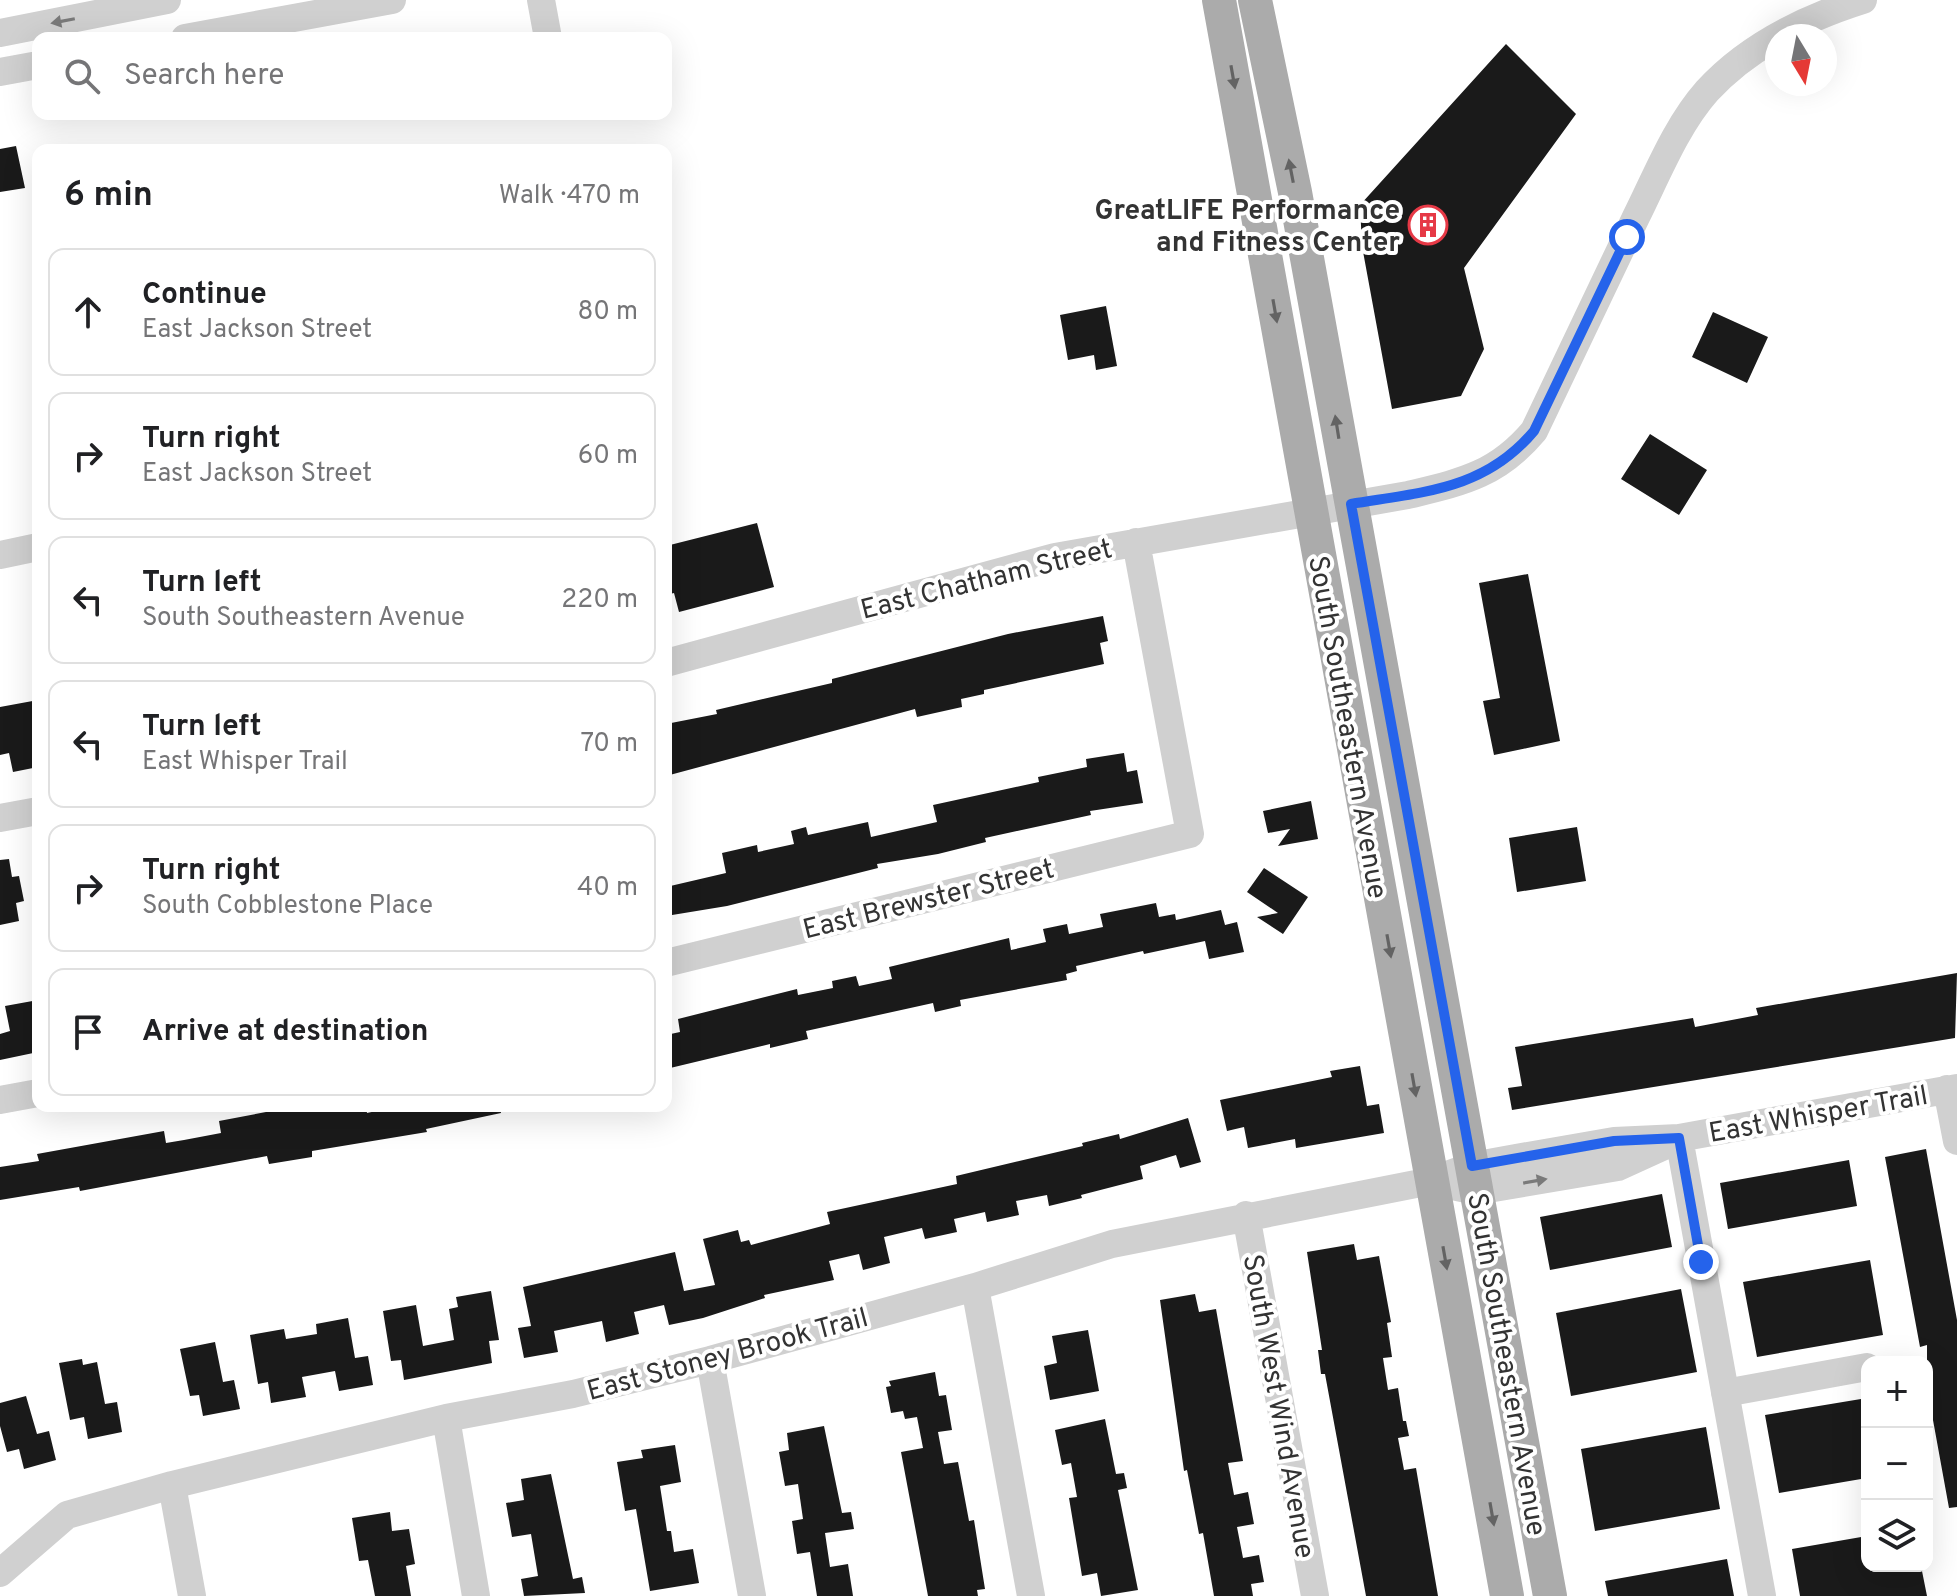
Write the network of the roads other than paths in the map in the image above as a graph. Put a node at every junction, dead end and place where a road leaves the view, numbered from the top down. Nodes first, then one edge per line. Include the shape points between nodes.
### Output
1 (167, 0) edge
2 (299, 0) edge
3 (392, 0) edge
4 (541, 0) edge
5 (1219, 0) edge
6 (1255, 0) edge
7 (1863, 0) edge
8 (217, 32) joint
9 (547, 32) edge
10 (0, 33) edge
11 (32, 66) edge
12 (0, 72) edge
13 (1351, 504) junction
14 (1310, 511) junction
15 (1136, 542) junction
16 (32, 548) edge
17 (0, 555) edge
18 (672, 661) edge
19 (32, 812) edge
20 (0, 818) edge
21 (672, 962) edge
22 (1952, 1088) edge
23 (32, 1094) edge
24 (0, 1100) edge
25 (1679, 1138) junction
26 (1957, 1141) edge
27 (1474, 1179) junction
28 (1431, 1181) junction
29 (1246, 1215) junction
30 (975, 1287) junction
31 (710, 1360) junction
32 (1861, 1368) edge
33 (1725, 1393) junction
34 (446, 1418) junction
35 (172, 1485) junction
36 (0, 1573) edge
37 (192, 1596) edge
38 (476, 1596) edge
39 (752, 1596) edge
40 (1031, 1596) edge
41 (1315, 1596) edge
42 (1507, 1596) edge
43 (1550, 1596) edge
44 (1762, 1596) edge

1 -> 10 street
2 - 8 street via 258,11
3 - 8 street
4 - 9 street
5 -> 14 main road, South Southeastern Avenue
13 -> 6 main road, South Southeastern Avenue
7 - 13 street, East Chatham Street via 1823,12 1775,37 1707,91 1658,173 1534,431 1514,455 1463,482
11 - 12 street
13 - 14 street, East Chatham Street
13 - 27 main road, South Southeastern Avenue
14 - 15 street, East Chatham Street
14 -> 28 main road, South Southeastern Avenue
15 - 18 street, East Chatham Street via 1015,566
15 - 21 street, East Brewster Street via 1190,834
16 - 17 street
19 - 20 street
22 - 25 street, East Whisper Trail
22 - 26 street
23 - 24 street
25 - 27 street, East Whisper Trail via 1618,1167
25 - 33 street
27 - 28 street, East Whisper Trail
27 - 43 main road, South Southeastern Avenue
28 - 29 street, East Stoney Brook Trail
28 -> 42 main road, South Southeastern Avenue
29 - 30 street, East Stoney Brook Trail via 1112,1244
29 - 41 street, South West Wind Avenue
30 - 31 street, East Stoney Brook Trail
30 - 40 street
31 - 34 street, East Stoney Brook Trail
31 - 39 street
32 - 33 street
33 - 44 street
34 - 35 street, East Stoney Brook Trail
34 - 38 street
35 - 36 street, East Stoney Brook Trail via 67,1515
35 - 37 street

